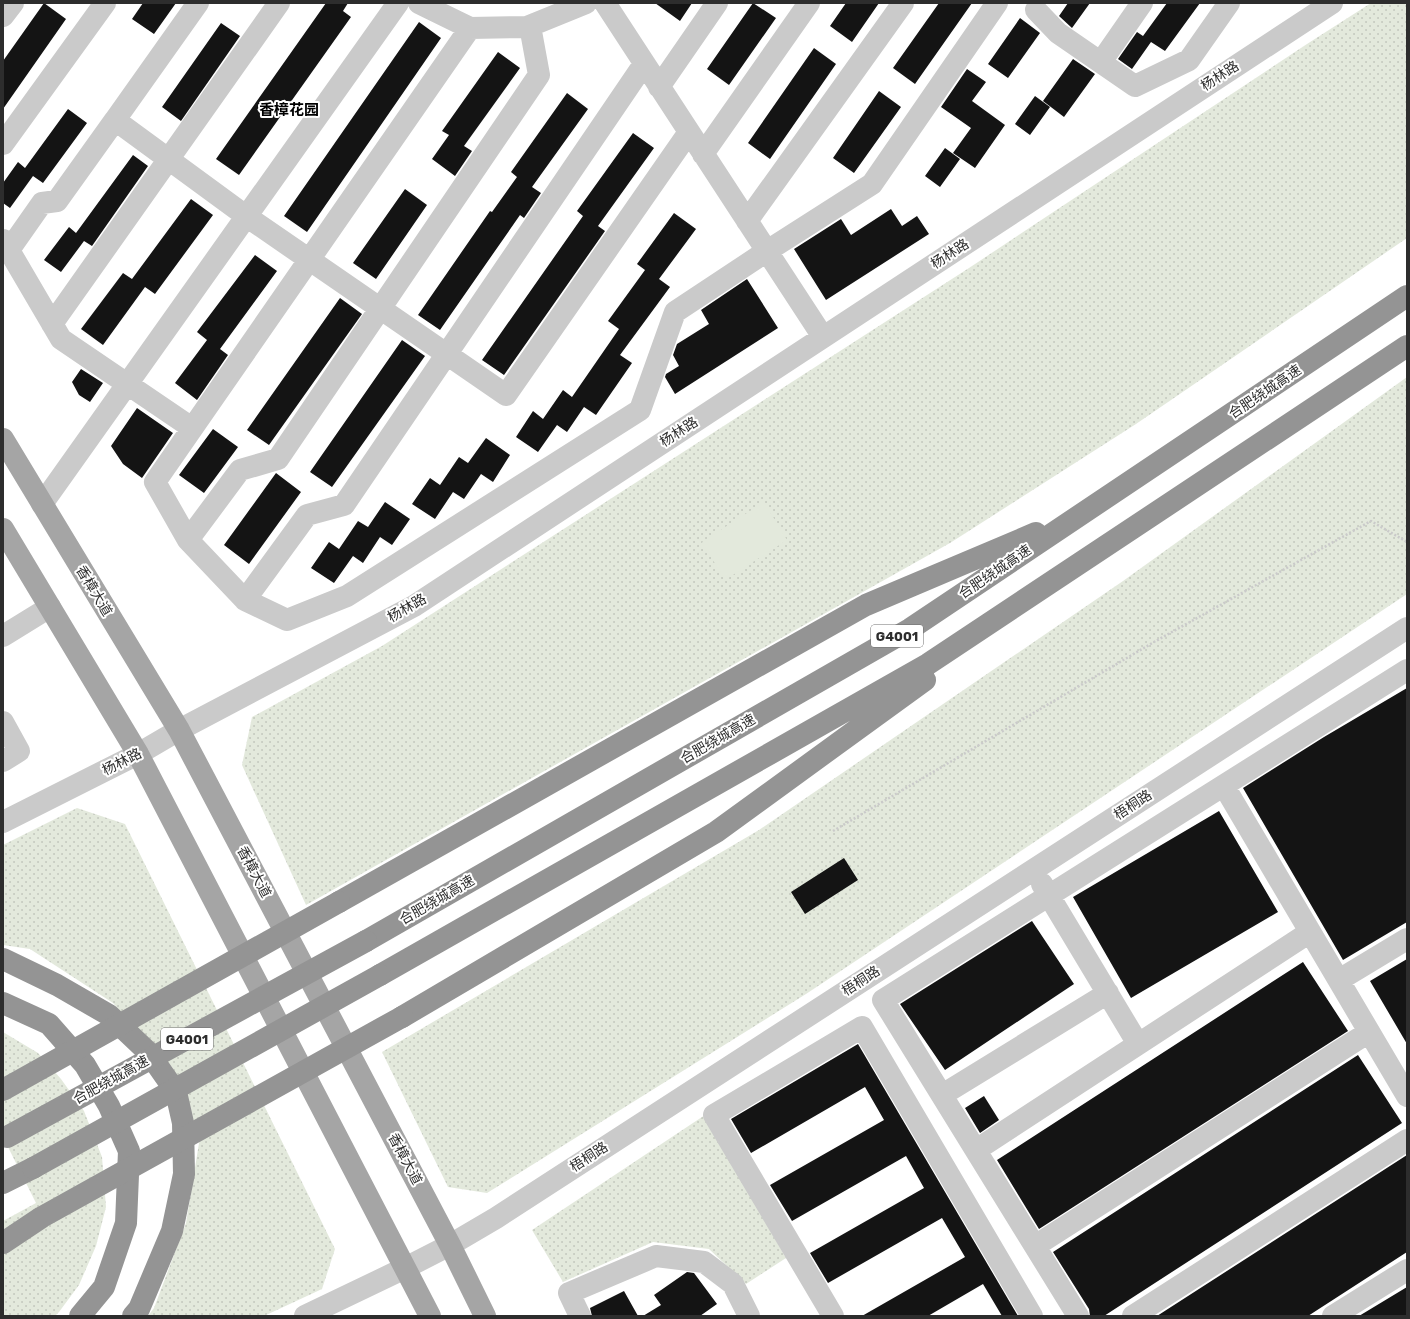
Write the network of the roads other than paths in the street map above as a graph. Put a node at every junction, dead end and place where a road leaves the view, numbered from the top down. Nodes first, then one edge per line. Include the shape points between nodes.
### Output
1 (13, 3) edge
2 (105, 3) edge
3 (198, 3) edge
4 (279, 3) edge
5 (398, 3) edge
6 (419, 3) edge
7 (586, 3) edge
8 (605, 3) edge
9 (717, 3) edge
10 (809, 3) edge
11 (904, 3) edge
12 (997, 3) edge
13 (1142, 3) edge
14 (1229, 3) edge
15 (1332, 3) edge
16 (1035, 5) edge
17 (3, 16) edge
18 (530, 26) junction
19 (470, 28) junction
20 (1101, 62) junction
21 (644, 64) junction
22 (660, 87) junction
23 (115, 120) junction
24 (689, 132) junction
25 (3, 144) edge
26 (703, 154) junction
27 (169, 159) junction
28 (246, 216) junction
29 (747, 221) junction
30 (6, 245) edge
31 (767, 251) junction
32 (309, 259) junction
33 (1407, 296) edge
34 (380, 308) junction
35 (52, 324) junction
36 (823, 337) junction
37 (1407, 346) edge
38 (447, 354) junction
39 (127, 384) junction
40 (192, 428) junction
41 (3, 439) edge
42 (42, 504) junction
43 (1085, 512) junction
44 (3, 529) edge
45 (188, 540) junction
46 (1103, 548) junction
47 (245, 600) junction
48 (50, 607) junction
49 (1407, 628) edge
50 (3, 636) edge
51 (1407, 670) edge
52 (3, 722) edge
53 (178, 730) junction
54 (138, 754) junction
55 (3, 760) edge
56 (1224, 786) junction
57 (3, 822) edge
58 (1034, 870) junction
59 (1049, 896) junction
60 (1310, 932) junction
61 (1407, 939) edge
62 (3, 959) edge
63 (1339, 980) junction
64 (1108, 993) junction
65 (3, 1003) edge
66 (1369, 1032) junction
67 (1138, 1044) junction
68 (3, 1090) edge
69 (942, 1095) junction
70 (1407, 1096) edge
71 (5, 1138) edge
72 (1407, 1140) edge
73 (976, 1150) junction
74 (3, 1183) edge
75 (3, 1243) edge
76 (450, 1245) junction
77 (1035, 1246) junction
78 (406, 1268) junction
79 (1407, 1270) edge
80 (80, 1316) edge
81 (133, 1316) edge
82 (305, 1316) edge
83 (430, 1316) edge
84 (486, 1316) edge
85 (580, 1316) edge
86 (749, 1316) edge
87 (833, 1316) edge
88 (1032, 1316) edge
89 (1078, 1316) edge
90 (1133, 1316) edge
91 (1333, 1316) edge

1 - 17 street
2 - 25 street
3 - 23 street
4 - 27 street
5 - 28 street
6 - 19 street
7 - 18 street
8 - 21 street
9 - 22 street
10 - 26 street
11 - 29 street
12 - 31 street via 872,184
13 - 20 street
14 - 20 street via 1189,60 1135,86
15 - 36 street, 杨林路
16 - 20 street via 1058,33
18 - 19 street
18 - 34 street via 539,75
19 - 32 street
21 - 22 street
21 - 38 street
22 - 24 street
23 - 27 street
23 - 30 street via 57,201 42,203
24 - 26 street
24 - 38 street via 506,395
26 - 29 street
27 - 28 street
27 - 35 street
28 - 32 street
28 - 39 street
29 - 31 street
30 - 35 street
31 - 36 street
31 - 47 street via 675,312 640,410 347,596 287,620
32 - 34 street
32 - 40 street
33 - 43 highway, 合肥绕城高速 / G4001
34 - 38 street
34 - 45 street via 278,459 240,470
35 - 39 street via 61,338
36 - 53 street, 杨林路 via 414,606
37 - 46 highway, G4001
38 - 47 street via 344,505 307,514
39 - 40 street
39 - 42 street
40 - 45 street via 155,482
41 - 42 main road, 香樟大道
42 - 53 main road, 香樟大道
43 - 68 highway, bridge via 866,605
43 - 71 highway, 合肥绕城高速 / G4001, bridge via 910,629 366,941
44 - 48 main road
45 - 47 street
46 - 74 highway, G4001, bridge via 928,664 380,975
46 - 75 highway, bridge via 716,832 402,1017 42,1217
48 - 50 street
48 - 54 main road
49 - 58 street, 梧桐路
51 - 56 street
52 - 55 street via 19,751
53 - 54 street, 杨林路
53 - 76 main road, 香樟大道
54 - 57 street, 杨林路
54 - 78 main road
56 - 59 street
56 - 60 street
58 - 59 street
58 - 76 street, 梧桐路
59 - 64 street
59 - 69 street via 883,1000
60 - 63 street
60 - 67 street
61 - 63 street
62 - 81 highway via 57,985 109,1015 148,1052 176,1092 183,1123 184,1174 172,1231 139,1309
63 - 66 street
64 - 67 street
64 - 69 street
65 - 80 highway via 49,1024 85,1065 109,1106 129,1151 126,1224 104,1287
66 - 70 street
66 - 77 street
67 - 73 street
69 - 73 street
72 - 90 street
73 - 77 street
76 - 78 street, 梧桐路
76 - 84 main road, 香樟大道
77 - 89 street
78 - 82 street, 梧桐路
78 - 83 main road
79 - 91 street
85 - 86 street via 569,1293 656,1256 704,1262 733,1284
87 - 88 street via 714,1115 862,1027

